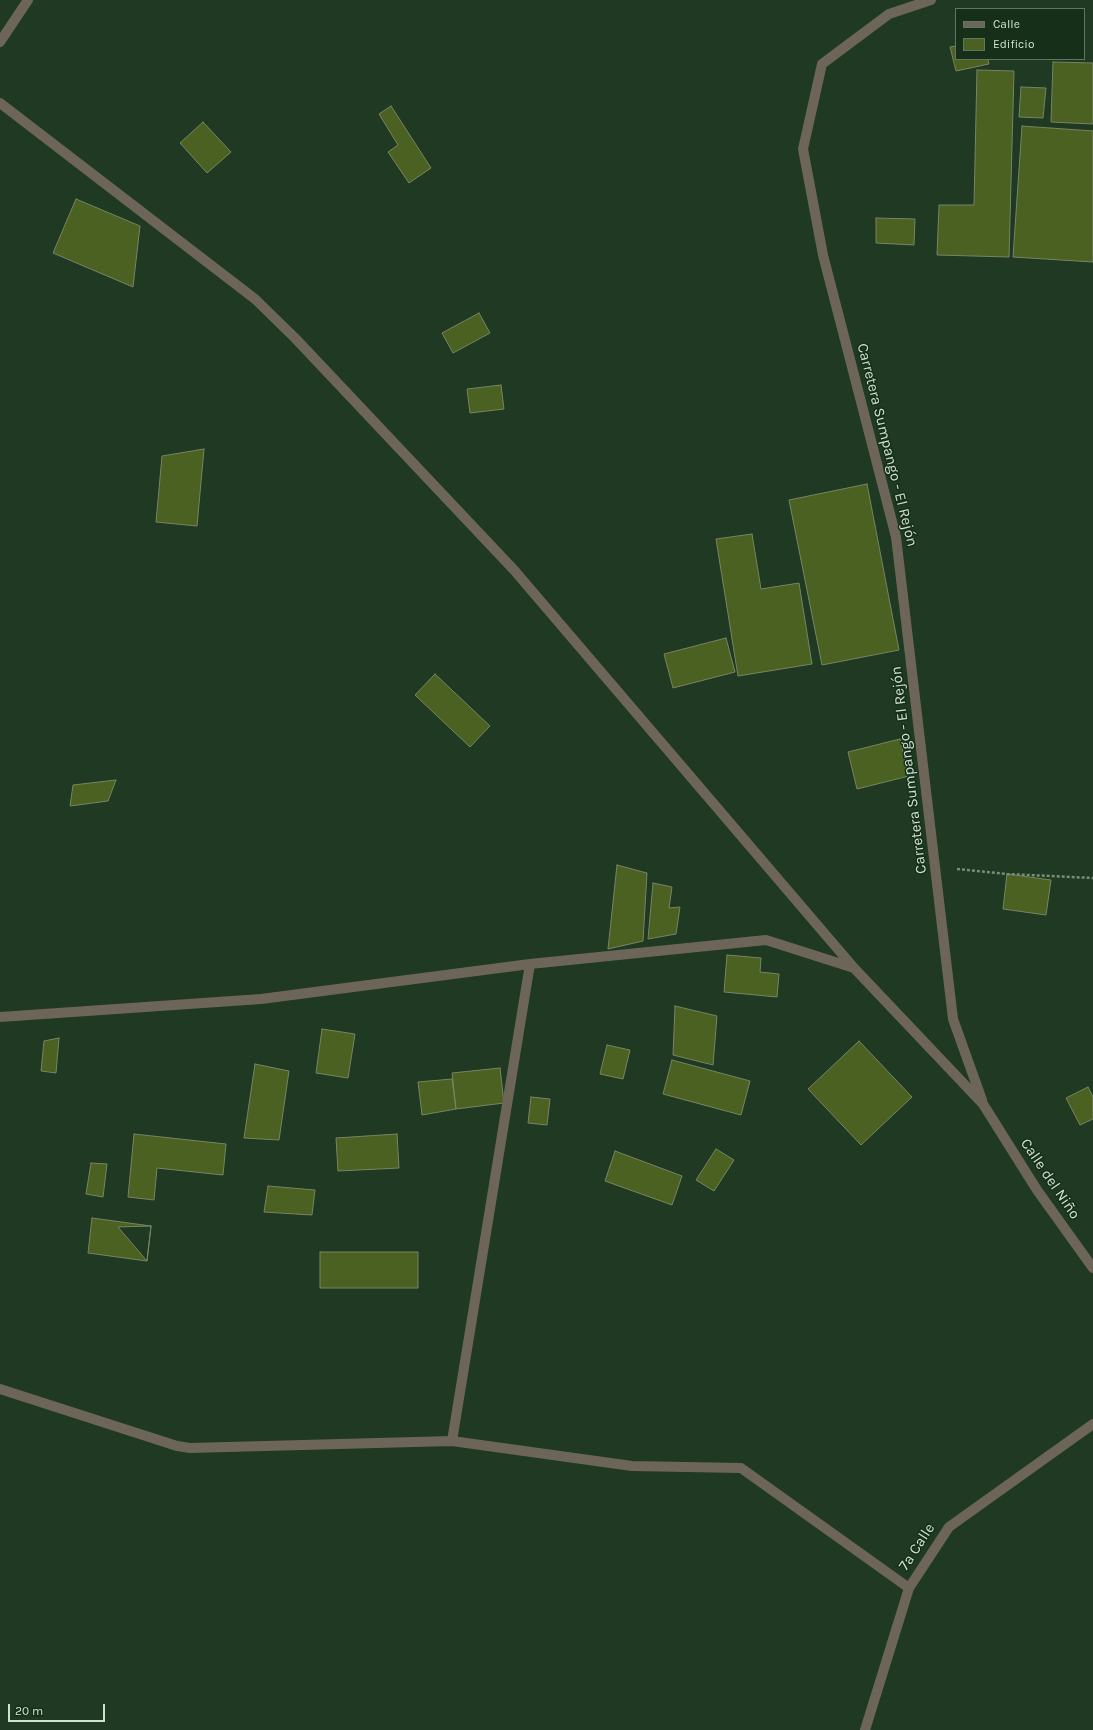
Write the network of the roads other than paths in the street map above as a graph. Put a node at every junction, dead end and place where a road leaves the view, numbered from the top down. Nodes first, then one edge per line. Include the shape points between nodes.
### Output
1 (28, 0) edge
2 (931, 0) edge
3 (0, 42) edge
4 (0, 103) edge
5 (0, 113) edge
6 (13, 113) junction
7 (530, 964) junction
8 (854, 968) junction
9 (0, 1017) edge
10 (984, 1104) junction
11 (1093, 1268) edge
12 (0, 1389) edge
13 (1093, 1424) edge
14 (452, 1441) junction
15 (909, 1588) junction
16 (865, 1730) edge

1 - 3 street
2 - 10 street, Carretera Sumpango - El Rejón via 889,14 822,64 803,149 823,255 896,537 953,1019
4 - 6 street
5 - 6 street
6 - 8 street via 255,299 295,338 514,570
7 - 8 street via 766,940
7 - 9 street via 261,999
7 - 14 street
8 - 10 street
10 - 11 street, Calle del Niño via 1037,1190
12 - 14 street via 190,1448
13 - 15 street, 7a Calle via 949,1527
14 - 15 street via 632,1466 741,1468
15 - 16 street, 7a Calle

